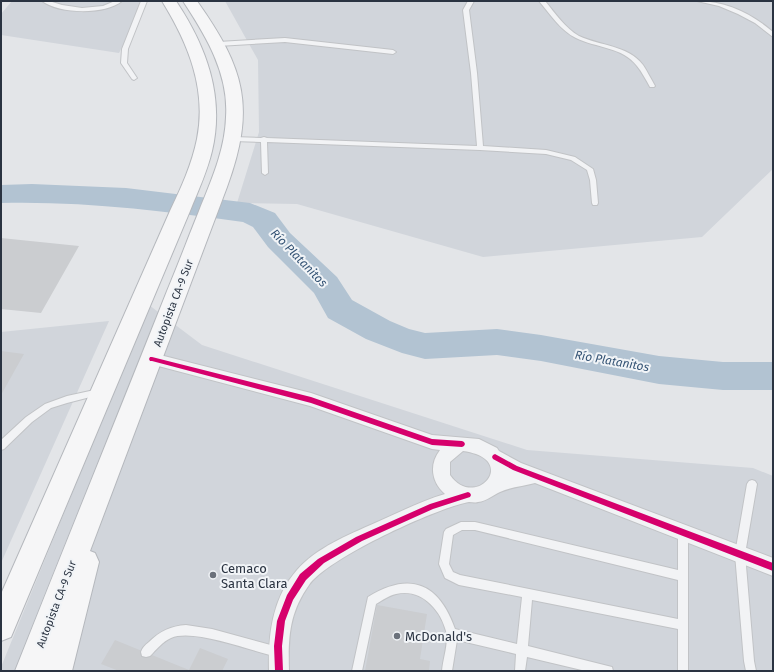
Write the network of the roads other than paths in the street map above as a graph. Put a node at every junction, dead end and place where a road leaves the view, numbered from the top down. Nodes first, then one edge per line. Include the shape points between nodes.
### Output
1 (44, 1) edge
2 (119, 1) edge
3 (144, 1) edge
4 (169, 1) edge
5 (190, 1) edge
6 (471, 1) edge
7 (542, 1) edge
8 (700, 1) edge
9 (773, 35) edge
10 (218, 44) junction
11 (393, 52) dead end
12 (134, 78) dead end
13 (652, 86) dead end
14 (233, 139) junction
15 (264, 139) junction
16 (480, 148) junction
17 (265, 173) dead end
18 (595, 203) dead end
19 (152, 358) junction
20 (102, 391) junction
21 (418, 438) junction
22 (462, 444) junction
23 (1, 446) edge
24 (495, 457) junction
25 (441, 468) junction
26 (536, 476) junction
27 (102, 484) junction
28 (752, 484) dead end
29 (493, 487) junction
30 (468, 495) junction
31 (432, 506) junction
32 (683, 532) junction
33 (740, 554) junction
34 (773, 567) edge
35 (683, 576) junction
36 (527, 594) junction
37 (683, 625) junction
38 (1, 626) edge
39 (451, 632) junction
40 (521, 650) junction
41 (146, 652) dead end
42 (278, 652) junction
43 (30, 671) edge
44 (57, 671) edge
45 (278, 671) edge
46 (357, 671) edge
47 (447, 671) edge
48 (520, 671) edge
49 (608, 671) edge
50 (683, 671) edge
51 (751, 671) edge

1 - 2 lane via 66,7 94,9 113,6
3 - 12 lane via 125,49 124,63
4 - 20 highway via 203,66 208,97 206,144
5 - 10 highway, Autopista CA-9 Sur
6 - 16 lane via 466,10
7 - 13 lane via 567,30 596,44 632,56
8 - 9 lane via 718,3 739,11
10 - 11 lane via 285,40
10 - 14 highway, Autopista CA-9 Sur via 234,92
14 - 15 lane
14 - 19 highway, Autopista CA-9 Sur via 225,168
15 - 16 lane
15 - 17 lane
16 - 18 lane via 546,152 574,158 590,169
19 - 21 street via 311,400
19 - 27 highway, Autopista CA-9 Sur
20 - 23 lane via 48,406
20 - 38 highway
21 - 22 street via 432,442
21 - 25 street via 435,452
22 - 24 street via 480,446 489,450
22 - 25 street via 444,456
24 - 26 street
24 - 29 street via 500,473
25 - 30 street via 445,482 459,493
25 - 31 street via 439,491
26 - 29 street
26 - 32 street
27 - 43 highway, Autopista CA-9 Sur
27 - 44 highway via 95,524
28 - 33 lane
29 - 30 street via 478,495
30 - 31 street
31 - 42 street via 359,539 321,561 303,577 290,598 281,621
32 - 33 street
32 - 35 lane
33 - 34 street
33 - 51 lane
35 - 36 lane via 475,526 461,526 449,532 444,564 449,575 459,580
35 - 37 lane
36 - 37 lane
36 - 40 lane
37 - 50 lane
39 - 40 lane
39 - 46 lane via 439,606 425,592 407,587 388,590 372,601
39 - 47 lane
40 - 48 lane
40 - 49 lane
41 - 42 lane via 160,637 175,631 199,632
42 - 45 street

